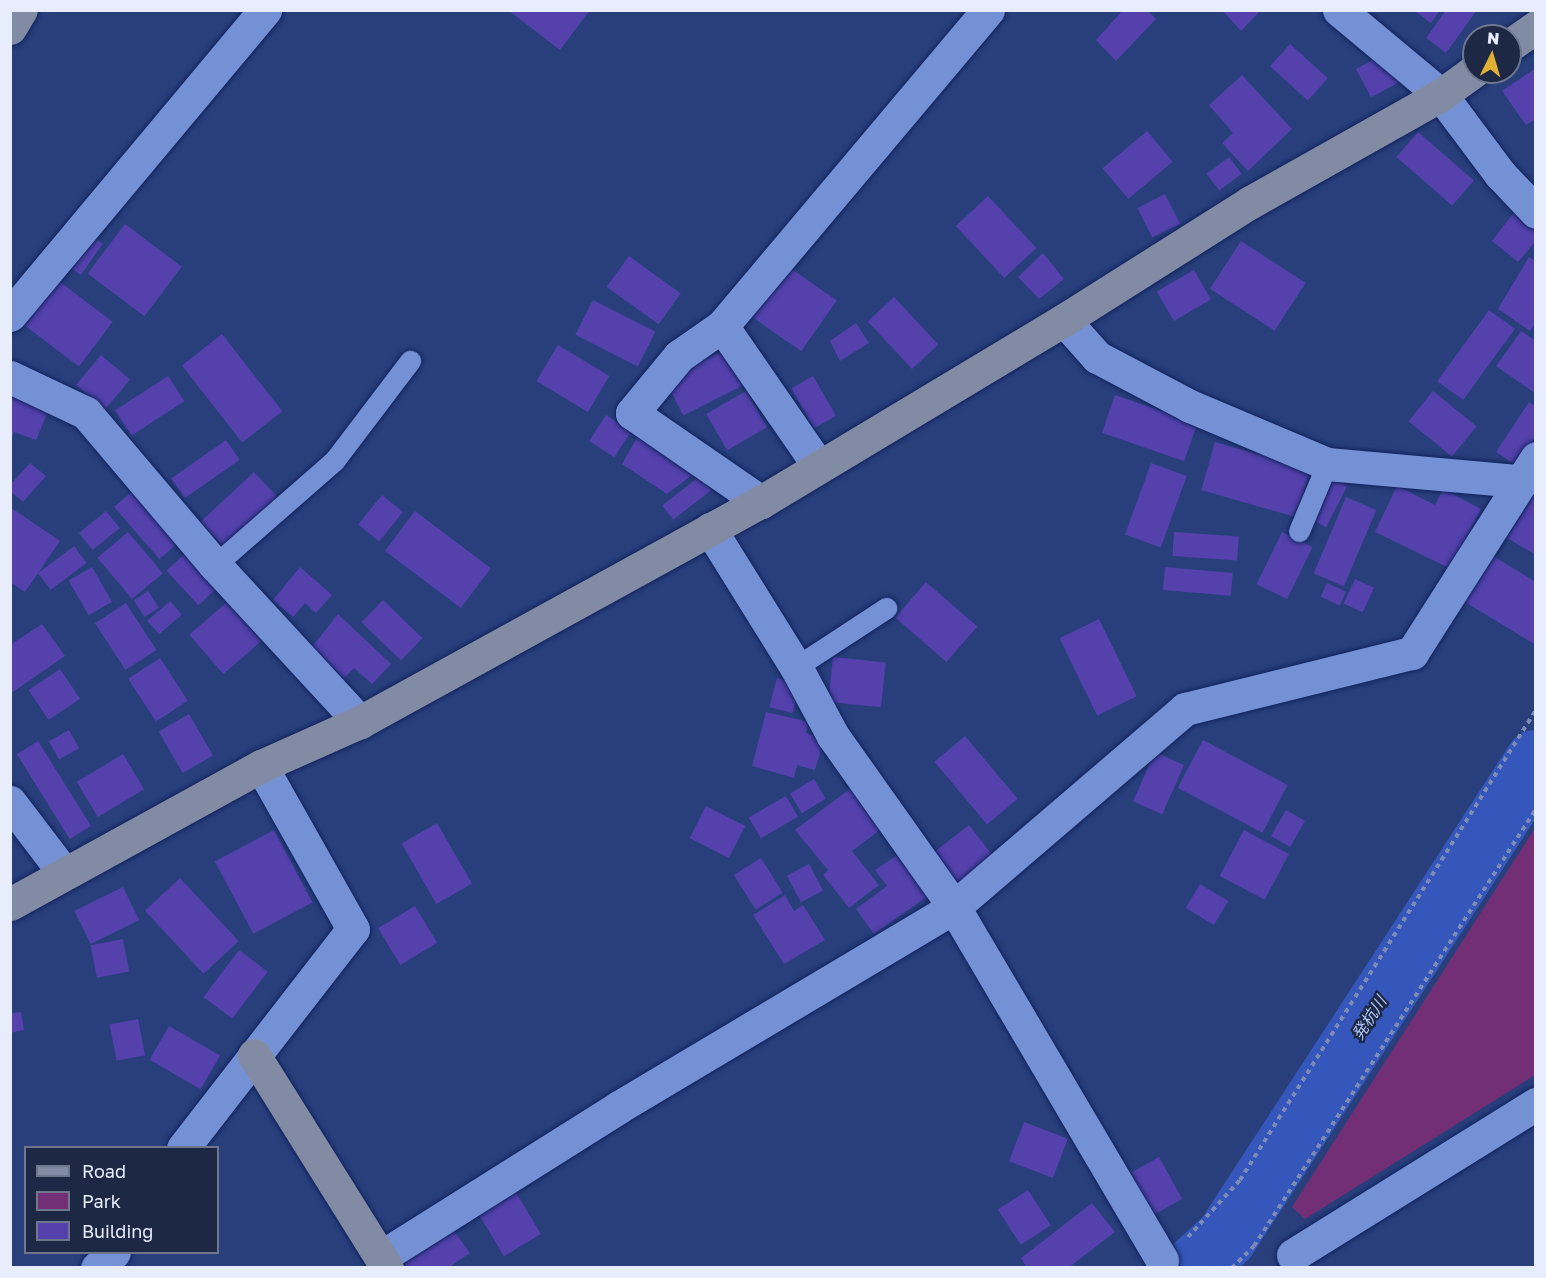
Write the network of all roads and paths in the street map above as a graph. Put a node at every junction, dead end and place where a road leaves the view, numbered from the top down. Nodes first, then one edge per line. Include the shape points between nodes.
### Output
1 (21, 10) edge
2 (265, 10) edge
3 (988, 10) edge
4 (1339, 10) edge
5 (1536, 27) edge
6 (10, 28) edge
7 (1522, 37) edge
8 (1462, 80) edge
9 (1441, 95) junction
10 (1536, 212) edge
11 (10, 315) edge
12 (1064, 320) junction
13 (722, 326) junction
14 (410, 361) dead end
15 (10, 377) edge
16 (1327, 464) junction
17 (818, 465) junction
18 (1527, 469) edge
19 (761, 502) junction
20 (710, 529) junction
21 (1299, 531) dead end
22 (215, 565) junction
23 (885, 608) dead end
24 (796, 667) junction
25 (1536, 710) edge
26 (360, 722) junction
27 (261, 766) junction
28 (10, 802) edge
29 (1536, 809) edge
30 (64, 873) junction
31 (10, 904) edge
32 (954, 907) junction
33 (255, 1055) junction
34 (1536, 1104) edge
35 (185, 1146) edge
36 (1254, 1246) dead end
37 (112, 1254) edge
38 (1293, 1255) dead end
39 (1162, 1260) joint
40 (384, 1262) edge
41 (97, 1268) edge

1 - 6 street
2 - 11 street
3 - 13 street
4 - 9 street
5 - 7 street
8 - 9 street
9 - 10 street via 1500,174
9 - 12 street via 1249,203
12 - 16 street via 1097,357 1190,406
12 - 17 street
13 - 17 street
13 - 19 street via 680,356 632,413
14 - 22 lane via 334,460
15 - 22 street via 86,413
16 - 18 street
16 - 21 lane
17 - 19 street
18 - 32 street via 1412,653 1185,709
19 - 20 street
20 - 24 street
20 - 26 street
22 - 26 street
23 - 24 lane
24 - 32 street via 833,736
25 - 39 path via 1240,1180 1210,1217
26 - 27 street
27 - 30 street
27 - 33 street via 353,929
28 - 30 street
29 - 36 path
30 - 31 street
32 - 39 street
32 - 40 street via 619,1107
33 - 35 street
33 - 40 street
34 - 38 street
37 - 41 street

